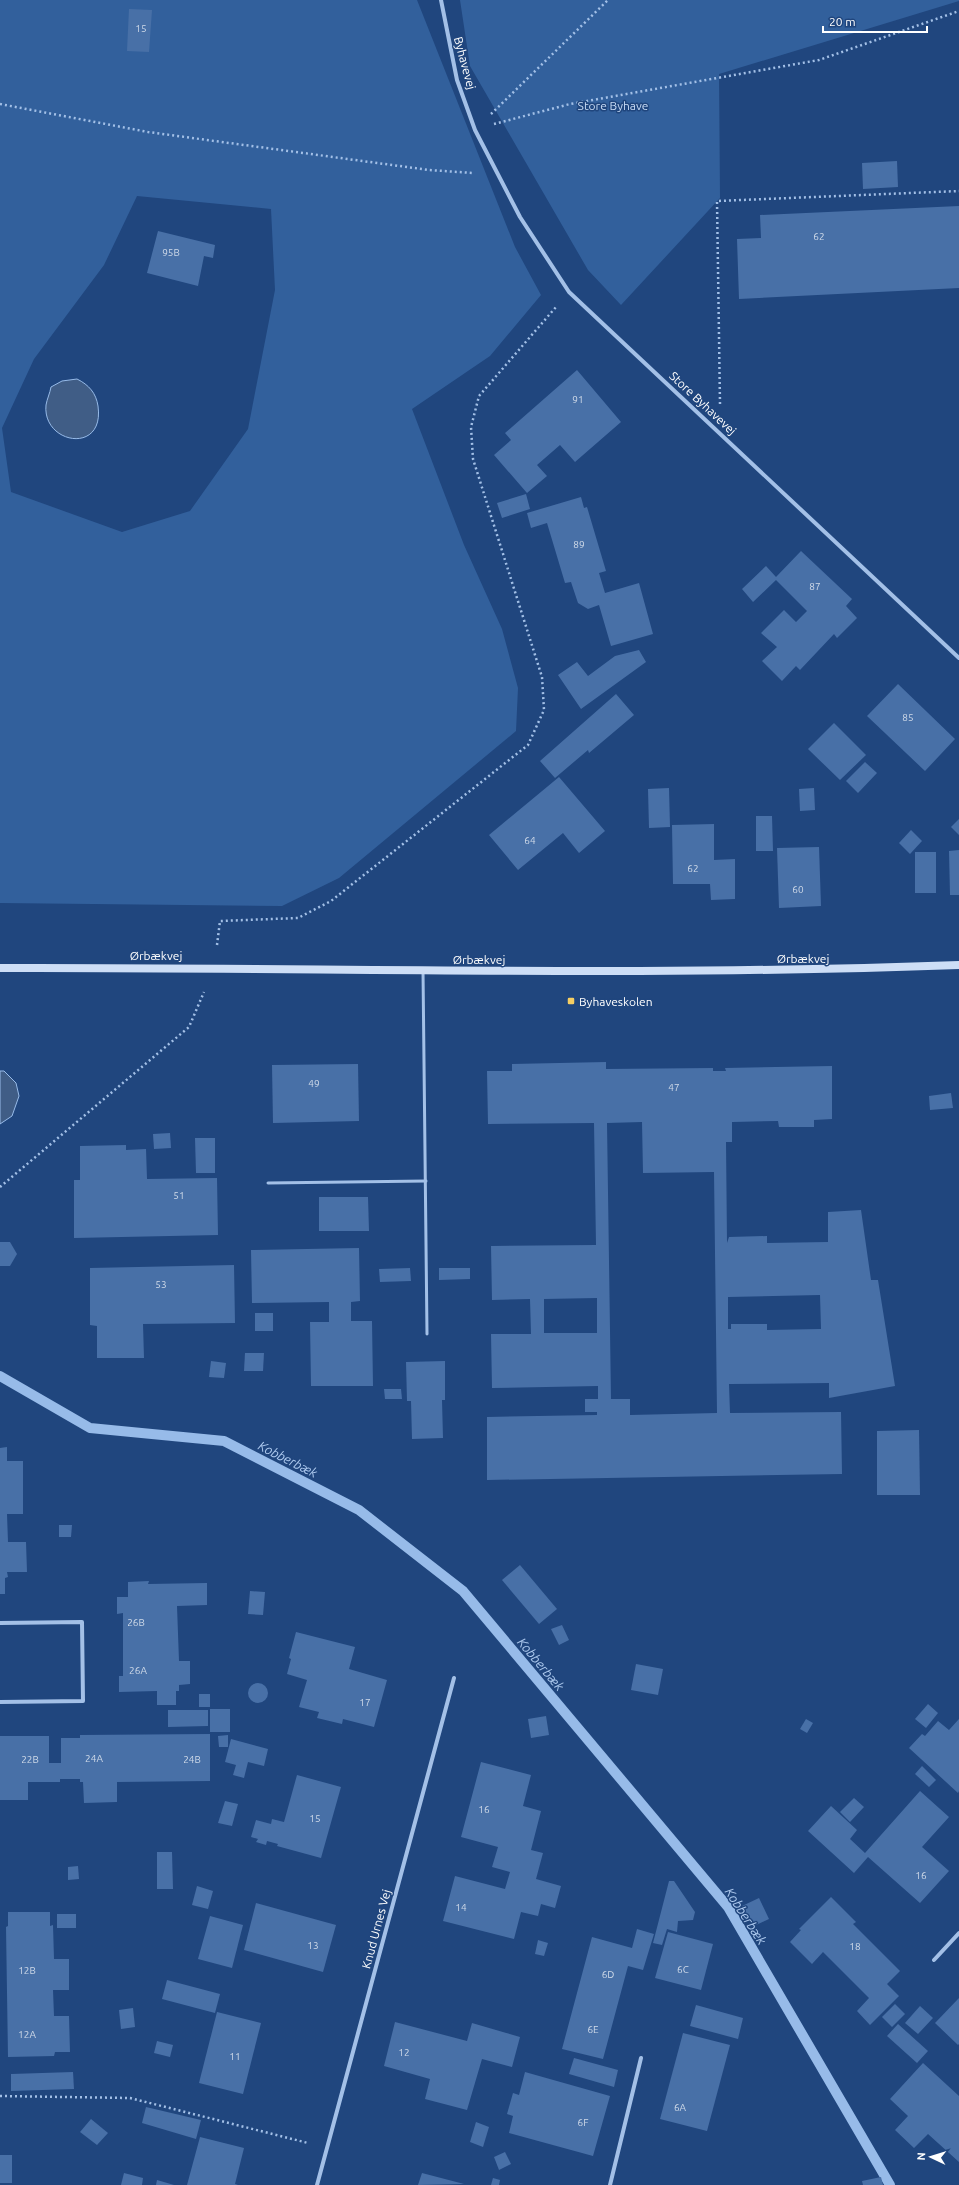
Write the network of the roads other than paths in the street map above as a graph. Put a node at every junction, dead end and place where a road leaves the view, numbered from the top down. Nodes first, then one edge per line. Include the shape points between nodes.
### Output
1 (441, 0) edge
2 (475, 130) joint
3 (959, 658) edge
4 (959, 965) edge
5 (0, 968) edge
6 (424, 972) junction
7 (426, 1181) junction
8 (268, 1183) dead end
9 (427, 1334) dead end
10 (0, 1623) edge
11 (454, 1678) dead end
12 (0, 1702) edge
13 (959, 1932) edge
14 (934, 1960) dead end
15 (641, 2058) dead end
16 (317, 2185) edge
17 (610, 2185) edge

1 - 2 street, Byhavevej via 457,80
2 - 3 street, Store Byhavevej via 520,217 569,292
4 - 6 street, Ørbækvej via 840,970
5 - 6 street, Ørbækvej via 214,967
6 - 7 lane
7 - 8 lane
7 - 9 lane
10 - 12 street via 82,1622 83,1701
11 - 16 street, Knud Urnes Vej
13 - 14 street
15 - 17 street

